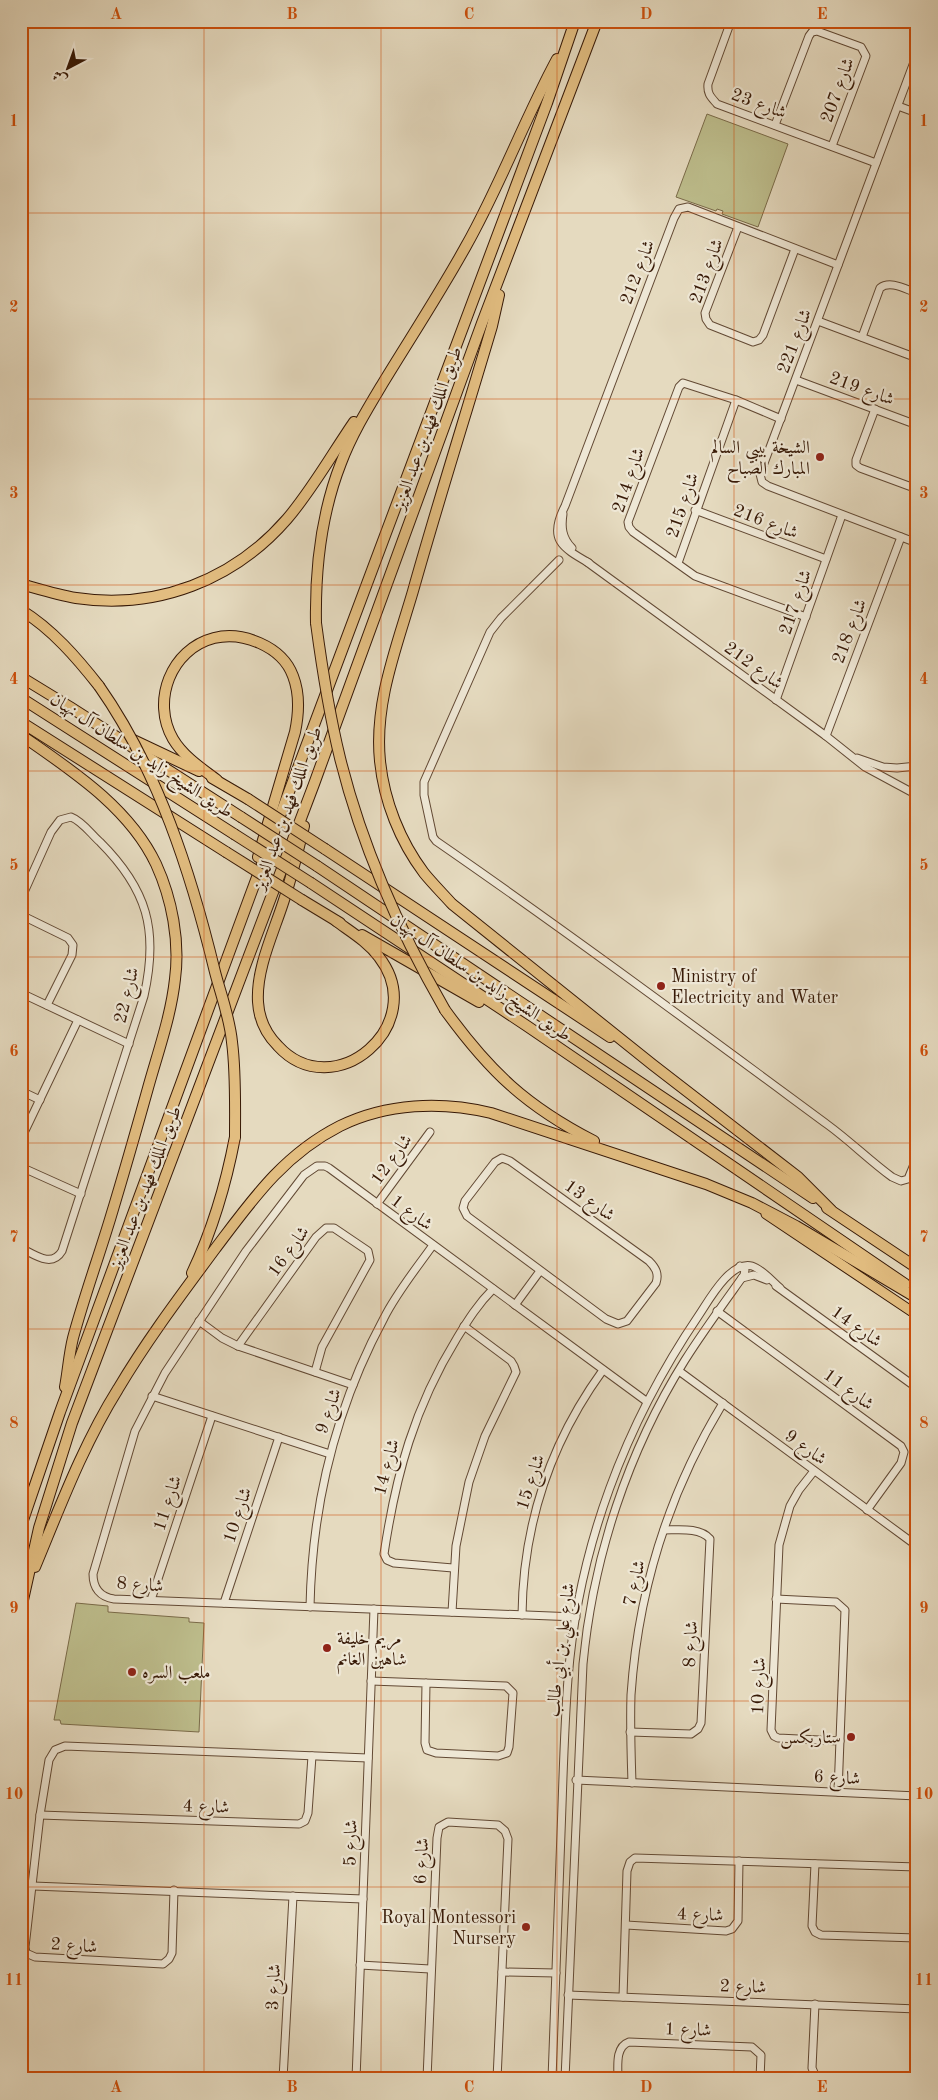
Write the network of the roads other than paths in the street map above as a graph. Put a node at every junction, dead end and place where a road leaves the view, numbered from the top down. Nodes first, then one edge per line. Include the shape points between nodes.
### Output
1 (576, 21) edge
2 (597, 21) edge
3 (731, 21) edge
4 (571, 32) junction
5 (917, 54) edge
6 (898, 106) junction
7 (917, 113) edge
8 (775, 125) junction
9 (832, 146) junction
10 (876, 163) junction
11 (738, 227) junction
12 (795, 249) junction
13 (505, 265) junction
14 (838, 265) junction
15 (917, 293) edge
16 (818, 321) junction
17 (862, 337) junction
18 (409, 340) junction
19 (917, 358) edge
20 (796, 380) junction
21 (736, 400) junction
22 (875, 409) junction
23 (781, 418) junction
24 (917, 425) edge
25 (917, 489) edge
26 (696, 510) junction
27 (842, 515) junction
28 (901, 537) junction
29 (917, 543) edge
30 (826, 559) junction
31 (559, 560) dead end
32 (678, 563) junction
33 (21, 584) edge
34 (21, 610) edge
35 (806, 617) junction
36 (21, 677) edge
37 (21, 698) edge
38 (776, 700) junction
39 (70, 707) junction
40 (21, 722) edge
41 (21, 735) edge
42 (826, 736) junction
43 (852, 756) junction
44 (917, 766) edge
45 (917, 776) edge
46 (217, 780) junction
47 (314, 784) junction
48 (916, 796) edge
49 (250, 896) junction
50 (21, 899) edge
51 (21, 915) edge
52 (336, 921) junction
53 (21, 993) edge
54 (47, 1005) junction
55 (78, 1020) junction
56 (527, 1026) junction
57 (129, 1044) junction
58 (653, 1065) junction
59 (21, 1092) edge
60 (40, 1100) junction
61 (430, 1132) dead end
62 (21, 1139) edge
63 (917, 1157) edge
64 (633, 1159) junction
65 (21, 1167) edge
66 (81, 1194) junction
67 (752, 1203) junction
68 (377, 1204) junction
69 (831, 1210) junction
70 (433, 1246) junction
71 (21, 1248) edge
72 (740, 1266) junction
73 (917, 1268) edge
74 (540, 1271) junction
75 (742, 1279) junction
76 (780, 1288) junction
77 (492, 1289) junction
78 (917, 1292) edge
79 (917, 1298) edge
80 (515, 1305) junction
81 (171, 1308) junction
82 (701, 1311) junction
83 (717, 1311) junction
84 (917, 1315) edge
85 (712, 1318) junction
86 (200, 1321) junction
87 (464, 1326) junction
88 (238, 1346) junction
89 (603, 1370) junction
90 (679, 1371) junction
91 (315, 1372) junction
92 (353, 1385) junction
93 (917, 1388) edge
94 (152, 1396) junction
95 (646, 1401) junction
96 (723, 1403) junction
97 (60, 1412) junction
98 (212, 1416) junction
99 (279, 1438) junction
100 (330, 1454) junction
101 (814, 1471) junction
102 (607, 1494) junction
103 (619, 1499) junction
104 (867, 1510) junction
105 (21, 1526) edge
106 (664, 1530) junction
107 (593, 1541) junction
108 (604, 1546) junction
109 (917, 1546) edge
110 (453, 1568) junction
111 (26, 1592) junction
112 (776, 1599) junction
113 (151, 1600) junction
114 (224, 1603) junction
115 (310, 1607) junction
116 (21, 1609) edge
117 (374, 1609) junction
118 (452, 1612) junction
119 (522, 1615) junction
120 (576, 1618) junction
121 (371, 1681) junction
122 (426, 1683) junction
123 (630, 1732) junction
124 (840, 1741) junction
125 (312, 1756) junction
126 (368, 1758) junction
127 (576, 1780) junction
128 (632, 1783) junction
129 (838, 1792) junction
130 (917, 1796) edge
131 (40, 1815) junction
132 (740, 1861) junction
133 (815, 1864) junction
134 (917, 1867) edge
135 (560, 1878) junction
136 (573, 1879) junction
137 (33, 1886) junction
138 (174, 1890) junction
139 (559, 1894) junction
140 (293, 1896) junction
141 (572, 1897) junction
142 (363, 1898) junction
143 (626, 1925) junction
144 (917, 1938) edge
145 (360, 1965) junction
146 (430, 1969) junction
147 (502, 1972) junction
148 (556, 1973) junction
149 (568, 1995) junction
150 (623, 1997) junction
151 (815, 2004) junction
152 (917, 2009) edge
153 (283, 2079) edge
154 (356, 2079) edge
155 (427, 2079) edge
156 (498, 2079) edge
157 (552, 2079) edge
158 (565, 2079) edge
159 (618, 2079) edge
160 (760, 2079) edge
161 (820, 2079) edge

1 - 4 highway, طريق الملك فهد بن عبد العزيز
2 - 13 highway, طريق الملك فهد بن عبد العزيز
3 - 8 street, شارع 23 via 707,92 717,104
4 - 18 highway via 467,245
4 - 49 highway, طريق الملك فهد بن عبد العزيز
5 - 6 street, شارع 221
6 - 7 street
6 - 10 street, شارع 221
8 - 9 street, شارع 23
8 - 9 street, شارع 207 via 812,32 861,47 866,56
9 - 10 street, شارع 23
10 - 14 street, شارع 221
11 - 12 street, شارع 212
11 - 12 street, شارع 213 via 705,313 710,325 753,342 762,335
11 - 38 street, شارع 212 via 688,207 676,213 565,506 561,527 567,543 589,563
12 - 14 street, شارع 212
13 - 47 highway, طريق الملك فهد بن عبد العزيز
13 - 58 highway via 492,326 381,709 380,762 384,788 405,843 424,873 452,904
14 - 16 street, شارع 221
15 - 17 street via 885,284 880,288
16 - 17 street
16 - 20 street, شارع 221
17 - 19 street
18 - 33 highway via 288,518 258,548 224,572 163,596 124,601 75,598
18 - 64 highway, bridge via 360,422 341,462 317,563 316,623 340,758 363,836 402,930 445,1010 469,1043 526,1100 560,1123
20 - 22 street, شارع 219
20 - 23 street, شارع 221
21 - 23 street, شارع 214
21 - 26 street, شارع 215
21 - 32 street, شارع 214 via 689,383 679,387 628,522 633,532
22 - 24 street, شارع 219
22 - 25 street via 856,465
23 - 27 street, شارع 221 via 761,471 762,482
26 - 30 street, شارع 216
26 - 32 street, شارع 215
27 - 28 street, شارع 221
27 - 30 street, شارع 217
28 - 29 street, شارع 221
28 - 42 street, شارع 218
30 - 35 street, شارع 217
31 - 63 street via 490,632 424,782 433,837 758,1073 892,1177 908,1179
32 - 35 street, شارع 214 via 695,576
34 - 81 highway, bridge via 80,661 117,712 132,740 161,802 187,870 232,1041 235,1137 227,1180 193,1272
35 - 38 street, شارع 217
36 - 39 highway, طريق الشيخ زايد بن سلطان آل نهيان
37 - 56 highway, طريق الشيخ زايد بن سلطان آل نهيان, bridge via 311,883
38 - 42 street, شارع 212
39 - 46 highway
39 - 69 highway, طريق الشيخ زايد بن سلطان آل نهيان, bridge via 317,866
40 - 52 highway, bridge
41 - 97 highway via 116,808 139,836 156,864 167,893 176,946 176,978 168,1016 73,1340
42 - 43 street, شارع 212
43 - 44 street, شارع 212 via 883,767
43 - 48 street, شارع 212 via 872,772
45 - 48 street
46 - 49 highway via 188,757 173,739 163,706 171,672 182,657 204,641 232,636 258,642 280,657 293,674 298,697 295,732 268,820
46 - 58 highway, bridge
47 - 52 highway via 293,870 262,970 258,996 264,1026 276,1045 295,1060 317,1066 341,1065 367,1052 384,1033 392,1012 393,990 384,964 371,948
47 - 111 highway, طريق الملك فهد بن عبد العزيز via 72,1423 39,1528
49 - 97 highway, طريق الملك فهد بن عبد العزيز
50 - 57 street, شارع 22 via 51,832 66,817 79,822 125,870 143,903 150,945 147,982
51 - 54 street via 68,938 73,945 72,955
52 - 56 highway
53 - 54 street
54 - 55 street
55 - 57 street
55 - 60 street
56 - 78 highway, طريق الشيخ زايد بن سلطان آل نهيان
57 - 66 street, شارع 22
58 - 69 highway via 798,1177
59 - 60 street
60 - 62 street
61 - 68 street, شارع 12
64 - 67 highway
64 - 81 highway via 472,1108 424,1106 368,1115 322,1136 278,1170
65 - 66 street
66 - 71 street, شارع 22 via 60,1256 48,1260
67 - 79 highway
67 - 84 main road
68 - 70 street, شارع 1
68 - 86 street, شارع 1 via 329,1168 321,1166 310,1170 254,1238
69 - 73 highway, طريق الشيخ زايد بن سلطان آل نهيان
70 - 77 street, شارع 1
70 - 92 street, شارع 9 via 387,1311
72 - 75 street via 745,1271
72 - 76 street, شارع 14 via 755,1267
72 - 82 street, شارع علي بن أبي طالب via 728,1274
74 - 74 street, شارع 13 via 606,1319 618,1324 630,1318 658,1277 649,1261 510,1161 500,1159 493,1163 465,1201 463,1211
74 - 80 street
75 - 76 street, شارع 14 via 759,1276
75 - 83 street, شارع علي بن أبي طالب
76 - 93 street, شارع 14
77 - 80 street, شارع 1
77 - 87 street, شارع 14
80 - 89 street, شارع 1
81 - 111 highway via 117,1390 81,1457
82 - 85 street via 707,1309
82 - 95 street, شارع علي بن أبي طالب
83 - 85 street, شارع علي بن أبي طالب
83 - 104 street, شارع 11 via 901,1446 904,1452 901,1463
85 - 90 street, شارع علي بن أبي طالب
86 - 88 street
86 - 94 street, شارع 1
87 - 110 street via 511,1362 516,1372 485,1436 474,1468 459,1525
87 - 110 street, شارع 14 via 416,1418 394,1492 384,1555 394,1563
88 - 91 street
88 - 91 street, شارع 16 via 316,1237 326,1228 334,1228 368,1251 370,1260 322,1347
89 - 95 street, شارع 1
89 - 119 street, شارع 15 via 568,1424 543,1483 528,1540
90 - 96 street, شارع 9
90 - 103 street, شارع علي بن أبي طالب via 648,1429
91 - 92 street
92 - 100 street, شارع 9
94 - 98 street
94 - 113 street, شارع 8 via 129,1449 92,1574 96,1588 106,1597
95 - 102 street, شارع علي بن أبي طالب
96 - 101 street, شارع 9
96 - 106 street, شارع 7 via 696,1452
97 - 105 highway, طريق الملك فهد بن عبد العزيز
98 - 99 street
98 - 113 street, شارع 11
99 - 100 street
99 - 114 street, شارع 10
100 - 115 street, شارع 9 via 314,1540
101 - 104 street, شارع 9
101 - 112 street, شارع 10 via 795,1498 782,1528 777,1555
102 - 103 street via 612,1500
102 - 107 street, شارع علي بن أبي طالب
103 - 108 street, شارع علي بن أبي طالب
104 - 109 street, شارع 9
106 - 123 street, شارع 7 via 648,1584 638,1638
106 - 123 street, شارع 8 via 699,1532 710,1539 701,1724 691,1734
107 - 108 street via 600,1539
107 - 120 street, شارع علي بن أبي طالب
108 - 127 street, شارع علي بن أبي طالب via 584,1645
110 - 118 street
111 - 116 highway, طريق الملك فهد بن عبد العزيز
112 - 124 street via 836,1602 845,1610
112 - 124 street, شارع 10 via 772,1733 778,1738
113 - 114 street, شارع 8
114 - 115 street, شارع 8
115 - 117 street, شارع 8
117 - 118 street, شارع 8
117 - 121 street, شارع 5
118 - 119 street, شارع 8
119 - 120 street, شارع 8
120 - 135 street, شارع علي بن أبي طالب via 568,1677
121 - 122 street
121 - 126 street, شارع 5
122 - 122 street via 502,1684 510,1688 513,1693 507,1753 498,1756 427,1750
123 - 128 street, شارع 7
124 - 129 street
125 - 126 street
125 - 131 street via 62,1746 49,1760
125 - 131 street, شارع 4 via 308,1813 305,1821 299,1824
126 - 142 street, شارع 5
127 - 128 street, شارع 6
127 - 136 street, شارع علي بن أبي طالب
128 - 129 street, شارع 6
129 - 130 street, شارع 6
131 - 137 street
132 - 133 street
132 - 143 street via 635,1858 627,1868
132 - 143 street, شارع 4 via 738,1920 732,1929
133 - 134 street
133 - 144 street via 812,1926 815,1932
135 - 136 street via 564,1881
135 - 139 street, شارع علي بن أبي طالب
136 - 141 street, شارع علي بن أبي طالب
137 - 138 street
137 - 138 street, شارع 2 via 25,1950 30,1956 158,1965 168,1961 172,1953
138 - 140 street
139 - 141 street via 565,1891
139 - 148 street, شارع علي بن أبي طالب
140 - 142 street
140 - 153 street, شارع 3
141 - 149 street, شارع علي بن أبي طالب
142 - 145 street, شارع 5
143 - 150 street
145 - 146 street
145 - 154 street, شارع 5
146 - 147 street, شارع 6 via 437,1838 439,1827 448,1822 498,1825 506,1834
146 - 155 street, شارع 6
147 - 148 street
147 - 156 street, شارع 6
148 - 157 street, شارع علي بن أبي طالب
149 - 150 street, شارع 2
149 - 158 street, شارع علي بن أبي طالب
150 - 151 street, شارع 2
151 - 152 street, شارع 2
151 - 161 street via 812,2068
159 - 160 street, شارع 1 via 619,2051 629,2042 750,2046 760,2055

